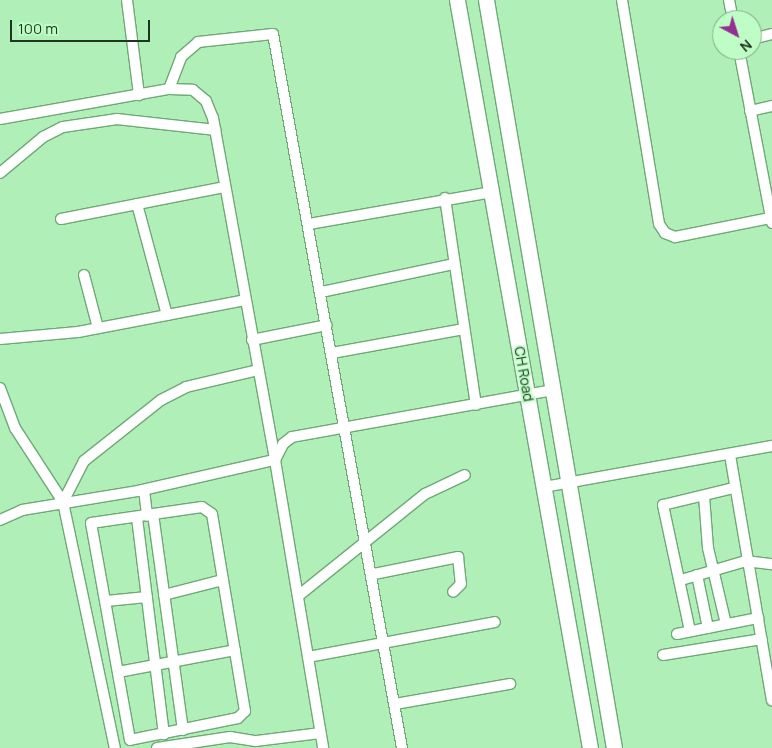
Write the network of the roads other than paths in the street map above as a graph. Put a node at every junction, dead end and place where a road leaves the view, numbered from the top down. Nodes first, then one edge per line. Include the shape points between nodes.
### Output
1 (127, 0) edge
2 (457, 0) edge
3 (486, 0) edge
4 (622, 0) edge
5 (741, 60) edge
6 (169, 89) junction
7 (139, 94) junction
8 (772, 106) edge
9 (750, 111) junction
10 (0, 119) edge
11 (215, 130) junction
12 (0, 173) edge
13 (224, 187) junction
14 (492, 192) junction
15 (444, 198) junction
16 (137, 204) junction
17 (770, 206) edge
18 (61, 219) dead end
19 (771, 220) edge
20 (309, 224) junction
21 (454, 264) junction
22 (84, 275) dead end
23 (321, 292) junction
24 (245, 300) junction
25 (167, 315) junction
26 (327, 325) junction
27 (98, 328) junction
28 (464, 329) junction
29 (0, 339) edge
30 (252, 340) junction
31 (332, 353) junction
32 (258, 370) junction
33 (0, 388) edge
34 (554, 390) junction
35 (528, 396) junction
36 (476, 405) junction
37 (346, 428) junction
38 (772, 446) edge
39 (730, 455) junction
40 (275, 460) junction
41 (465, 475) dead end
42 (570, 483) junction
43 (544, 487) junction
44 (734, 488) junction
45 (144, 490) junction
46 (704, 496) junction
47 (63, 502) junction
48 (145, 516) junction
49 (0, 520) edge
50 (367, 541) junction
51 (746, 561) junction
52 (772, 564) edge
53 (714, 570) junction
54 (374, 574) junction
55 (697, 575) junction
56 (223, 580) junction
57 (681, 580) junction
58 (453, 592) dead end
59 (164, 594) junction
60 (298, 596) junction
61 (147, 597) junction
62 (106, 601) junction
63 (758, 618) junction
64 (495, 622) dead end
65 (726, 624) junction
66 (708, 628) junction
67 (690, 631) junction
68 (676, 634) dead end
69 (762, 639) junction
70 (386, 642) junction
71 (235, 650) junction
72 (663, 655) dead end
73 (308, 657) junction
74 (174, 662) junction
75 (156, 665) junction
76 (770, 669) edge
77 (118, 672) junction
78 (510, 684) dead end
79 (772, 700) edge
80 (395, 704) junction
81 (179, 731) junction
82 (320, 733) junction
83 (164, 734) junction
84 (246, 744) edge
85 (176, 745) junction
86 (115, 748) edge
87 (157, 748) edge
88 (323, 748) edge
89 (402, 748) edge
90 (590, 748) edge
91 (614, 748) edge

1 - 7 street
2 - 14 street, CH Road
3 - 34 street, CH Road
4 - 19 street via 659,224 665,233 675,237
5 - 9 street
6 - 7 street
6 - 11 street via 193,90 206,101
6 - 20 street via 181,57 198,42 273,34
7 - 10 street
8 - 9 street
9 - 17 street
11 - 12 street via 117,119 63,127 44,137
11 - 13 street
13 - 16 street
13 - 24 street
14 - 15 street
14 - 35 street, CH Road
15 - 20 street
15 - 21 street
16 - 18 street
16 - 25 street
17 - 19 street
20 - 23 street
21 - 23 street
21 - 28 street
22 - 27 street
23 - 26 street
24 - 25 street
24 - 30 street
25 - 27 street
26 - 30 street
26 - 31 street
27 - 29 street
28 - 31 street
28 - 36 street
30 - 32 street
31 - 37 street
32 - 40 street
32 - 47 street via 186,387 161,400 84,461
33 - 47 street via 15,428
34 - 35 street
34 - 42 street, CH Road
35 - 36 street
35 - 43 street, CH Road
36 - 37 street
37 - 40 street via 292,437 283,444
37 - 50 street
38 - 39 street
39 - 42 street
39 - 44 street
40 - 45 street
40 - 60 street
41 - 50 street via 425,494
42 - 43 street
42 - 91 street, CH Road
43 - 90 street, CH Road
44 - 46 street
44 - 51 street
45 - 47 street
45 - 48 street
46 - 53 street
46 - 57 street via 664,505
47 - 49 street via 22,510
47 - 86 street
48 - 56 street via 207,509 212,514
48 - 59 street
48 - 61 street
48 - 62 street via 91,523
50 - 54 street
50 - 60 street
51 - 52 street
51 - 53 street
51 - 63 street
53 - 55 street
53 - 65 street
54 - 58 street via 458,557 461,584
54 - 70 street
55 - 57 street
55 - 66 street
56 - 59 street
56 - 71 street
57 - 67 street
59 - 74 street
60 - 73 street
61 - 62 street
61 - 75 street
62 - 77 street
63 - 65 street
63 - 69 street
64 - 70 street
65 - 66 street
66 - 67 street
67 - 68 street
69 - 72 street
69 - 76 street
70 - 73 street
70 - 80 street
71 - 74 street
71 - 81 street via 243,715
73 - 82 street
74 - 75 street
74 - 81 street
75 - 77 street
75 - 83 street
76 - 79 street
77 - 83 street via 130,740
78 - 80 street
80 - 89 street
81 - 83 street
81 - 85 street
82 - 84 street
82 - 88 street
84 - 85 street via 230,737
85 - 87 street

